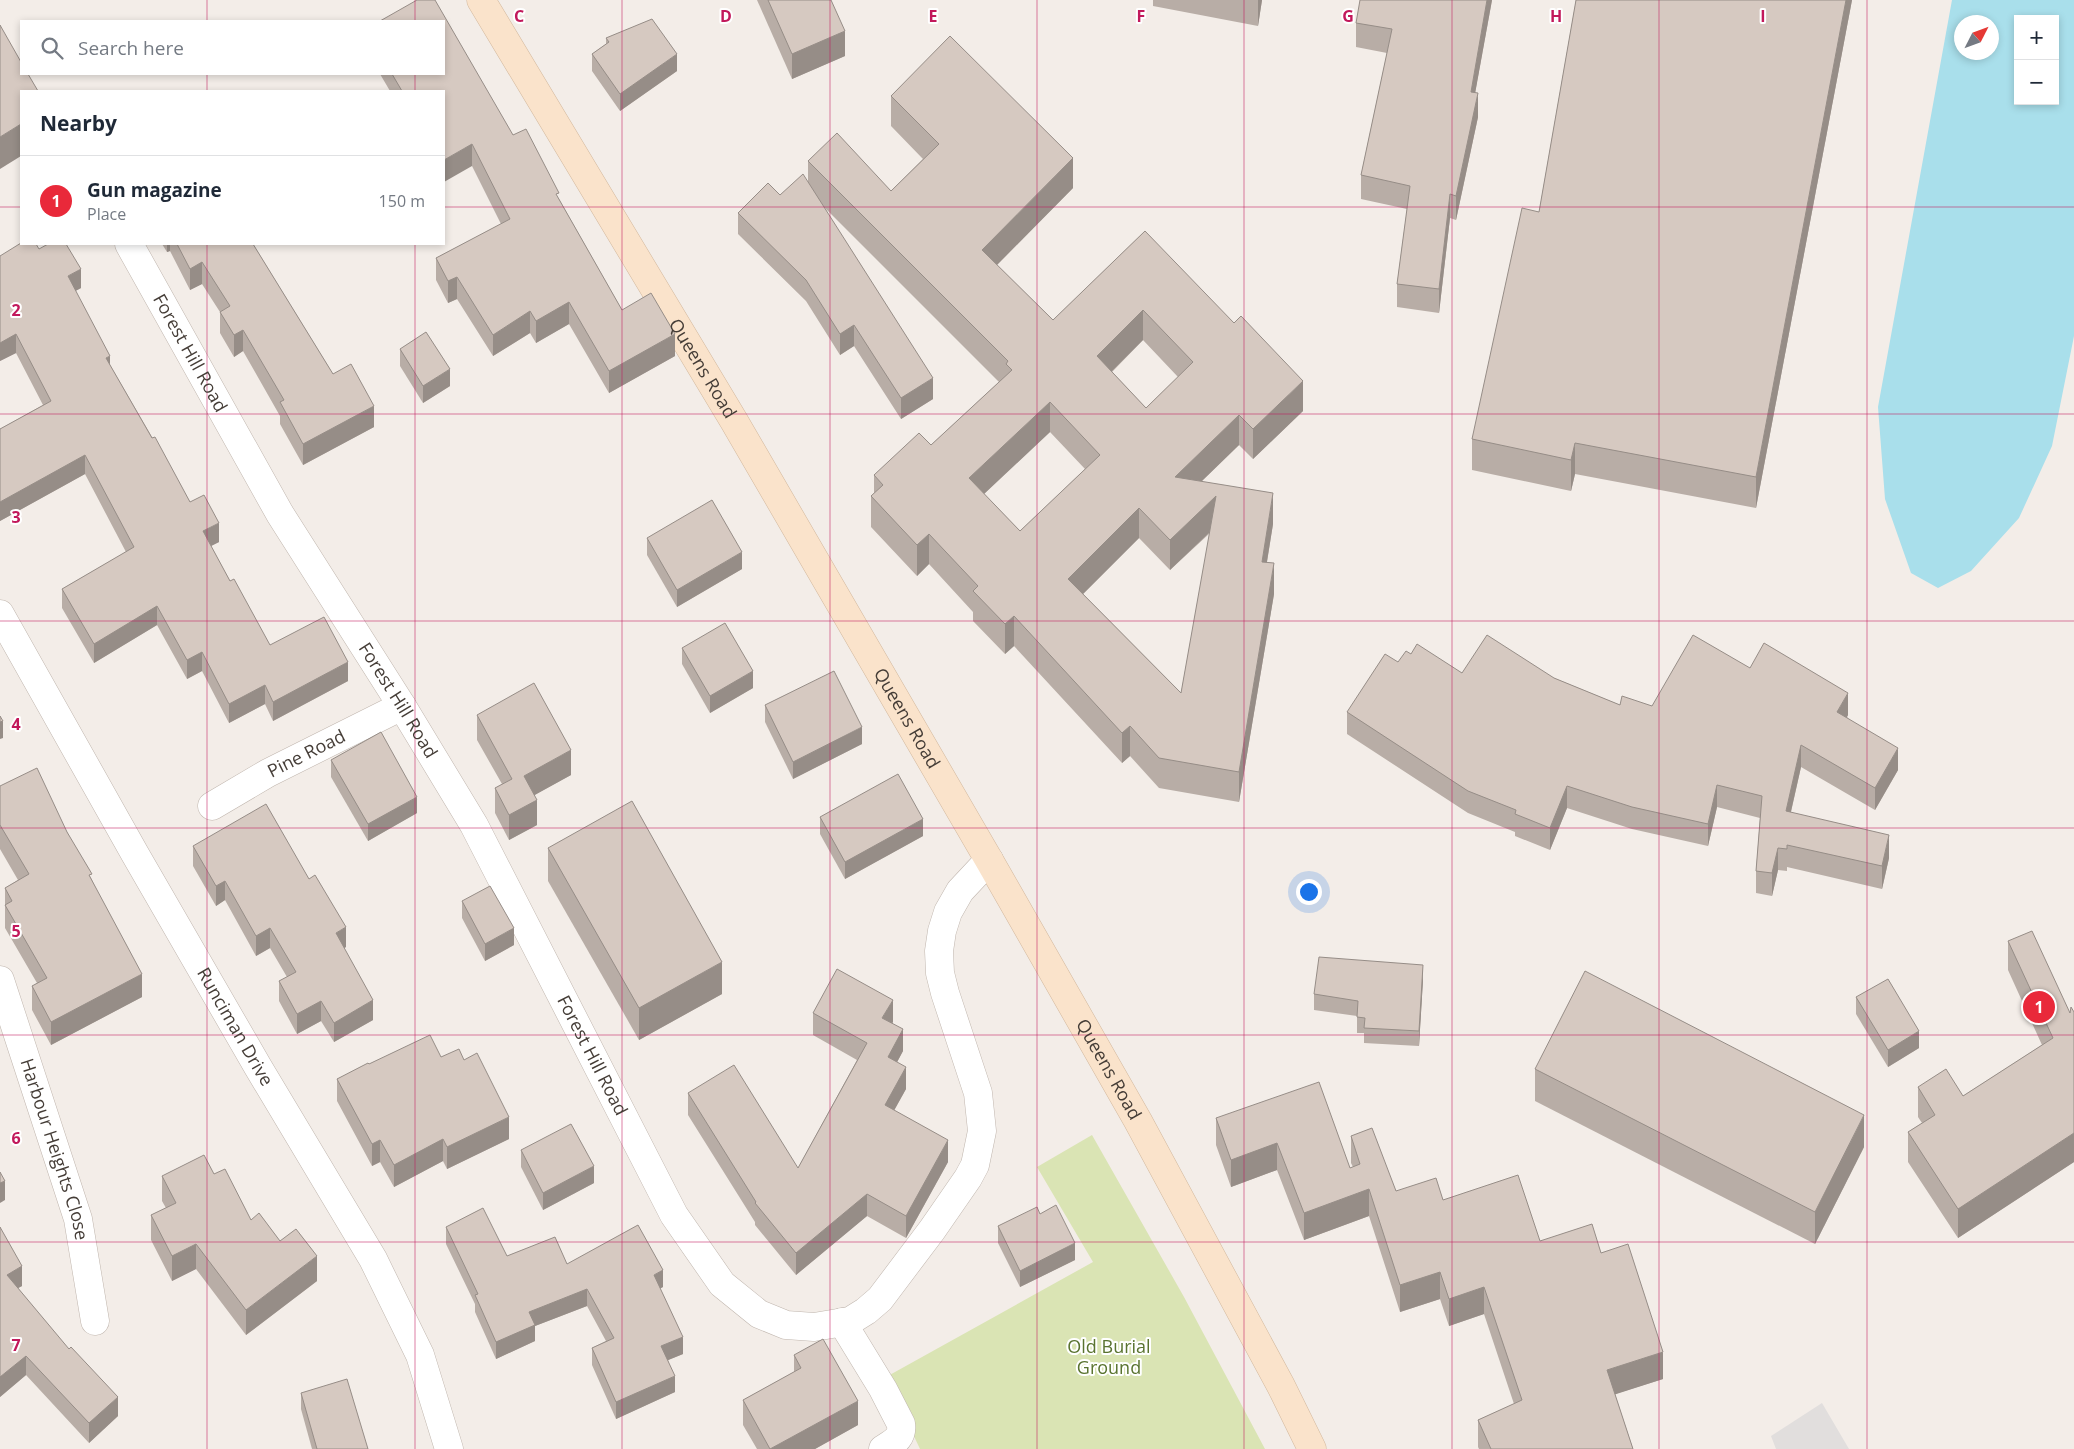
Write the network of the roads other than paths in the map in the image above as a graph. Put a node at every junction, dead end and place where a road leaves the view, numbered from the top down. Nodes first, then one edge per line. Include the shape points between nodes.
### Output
1 (481, 0) edge
2 (131, 245) edge
3 (0, 614) edge
4 (402, 706) junction
5 (212, 806) dead end
6 (989, 860) junction
7 (0, 980) edge
8 (95, 1321) dead end
9 (842, 1322) junction
10 (449, 1449) edge
11 (883, 1449) edge
12 (1312, 1449) edge

1 - 6 main road, Queens Road via 734,421
2 - 4 street, Forest Hill Road via 280,514
3 - 10 street, Runciman Drive via 258,1067 373,1259 420,1356
4 - 5 street, Pine Road via 268,773
4 - 9 street, Forest Hill Road via 474,825 670,1206 698,1251 722,1284 759,1314 786,1325 814,1327
6 - 9 street, Forest Hill Road via 960,891 948,912 939,951 945,993 978,1093 982,1131 975,1165 950,1206 880,1299 850,1321
6 - 12 main road, Queens Road via 1138,1121
7 - 8 street, Harbour Heights Close via 78,1219
9 - 11 street via 901,1424 897,1440

